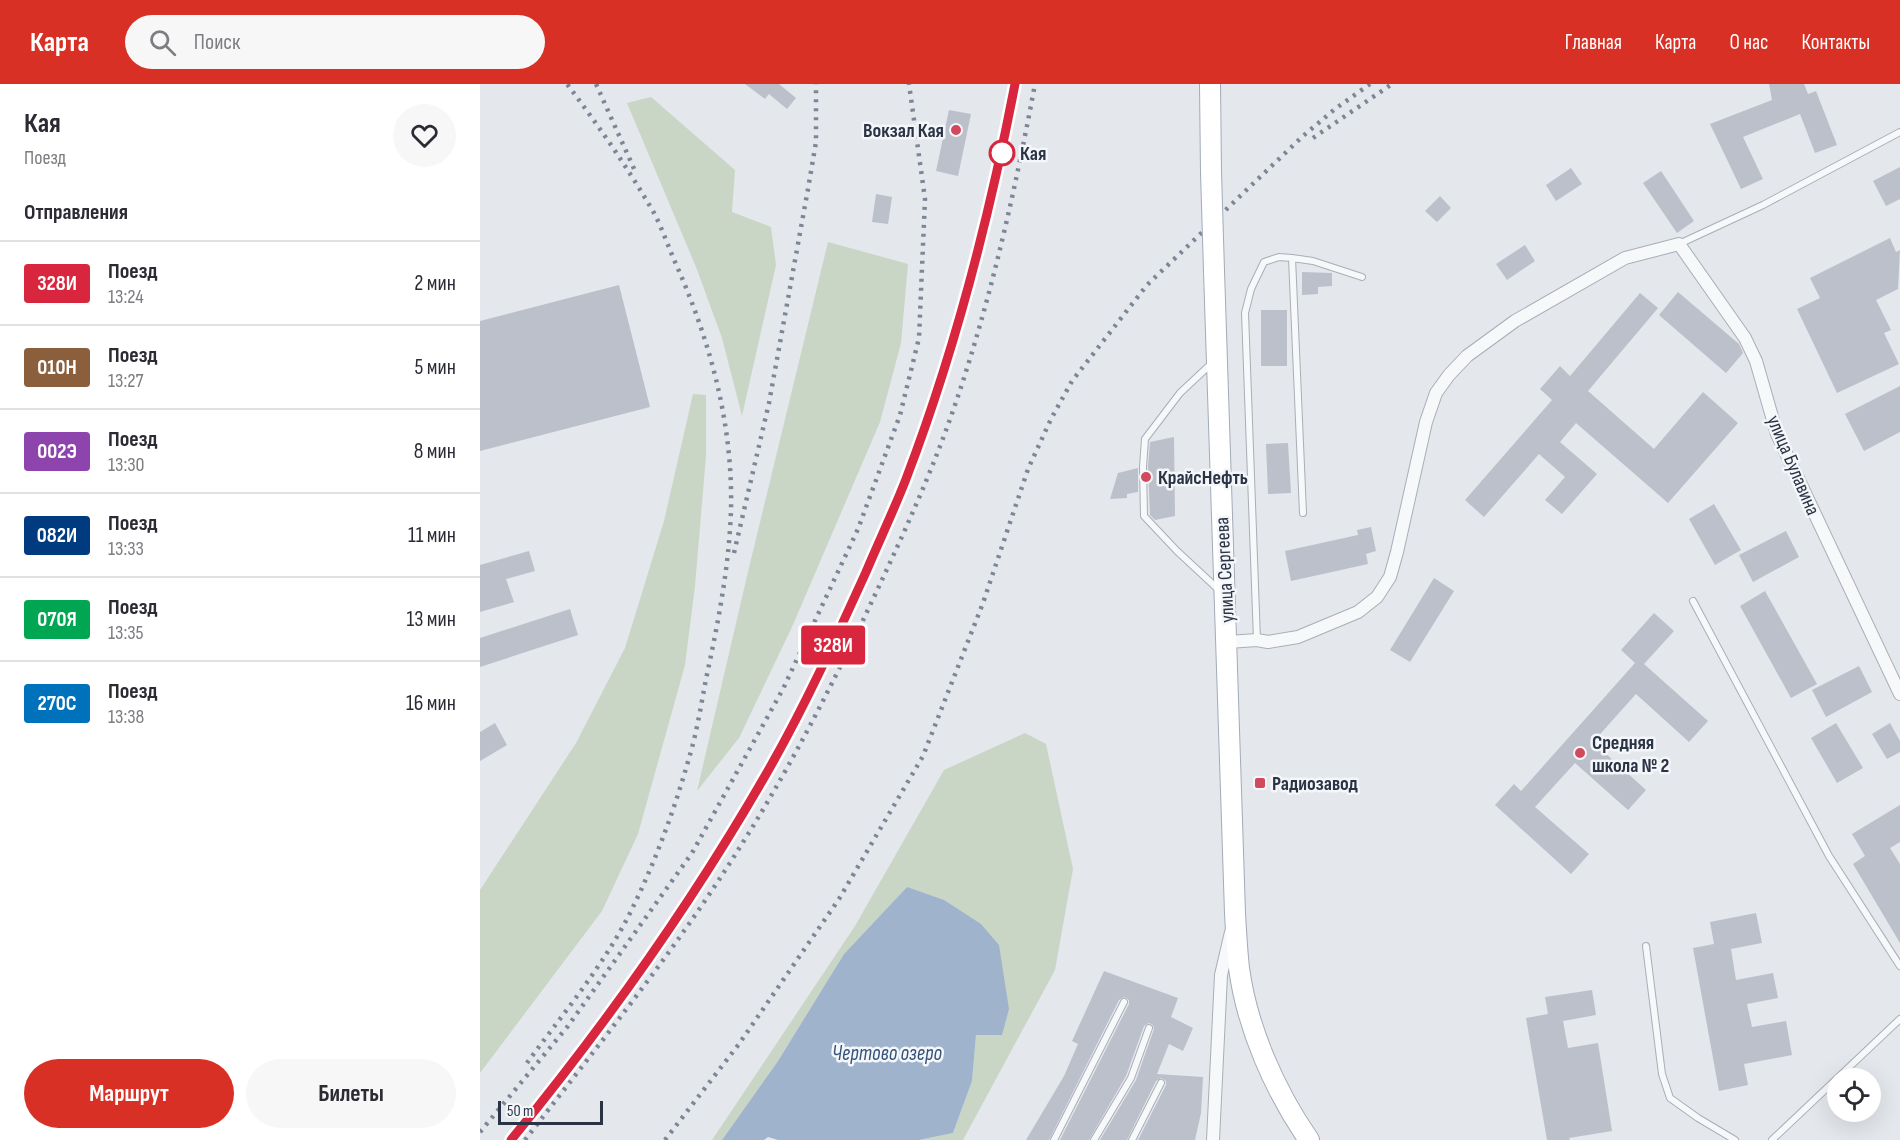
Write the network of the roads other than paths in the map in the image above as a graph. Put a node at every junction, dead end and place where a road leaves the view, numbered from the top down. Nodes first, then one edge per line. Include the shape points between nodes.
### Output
1 (1210, 84) edge
2 (1900, 132) edge
3 (1679, 244) junction
4 (1292, 258) junction
5 (1362, 276) dead end
6 (1216, 358) junction
7 (1303, 513) dead end
8 (1224, 595) junction
9 (1693, 601) dead end
10 (1257, 640) junction
11 (1228, 642) junction
12 (1900, 694) edge
13 (1235, 913) junction
14 (1646, 946) dead end
15 (1900, 966) edge
16 (1125, 1002) dead end
17 (1900, 1019) edge
18 (1149, 1028) dead end
19 (1161, 1083) dead end
20 (1054, 1140) edge
21 (1094, 1140) edge
22 (1132, 1140) edge
23 (1213, 1140) edge
24 (1309, 1140) edge
25 (1735, 1140) edge
26 (1772, 1140) edge

1 - 6 main road, улица Сергеева, bridge
2 - 3 lane
3 - 10 street via 1625,258 1515,321 1467,356 1436,393 1390,578 1377,597 1358,612 1298,637
3 - 12 street, улица Булавина via 1745,338 1756,361 1777,434
4 - 5 lane
4 - 7 lane
4 - 10 lane via 1264,262 1245,313
6 - 8 main road, улица Сергеева
6 - 8 lane via 1180,393 1145,439 1144,516
8 - 11 main road, улица Сергеева
9 - 15 lane via 1829,856
10 - 11 street
11 - 13 main road, улица Сергеева
13 - 23 street via 1221,975
13 - 24 main road, улица Сергеева via 1239,969 1250,1017 1276,1081
14 - 25 lane via 1662,1074 1670,1098
16 - 20 lane
17 - 26 lane
18 - 21 lane via 1131,1078
19 - 22 lane

